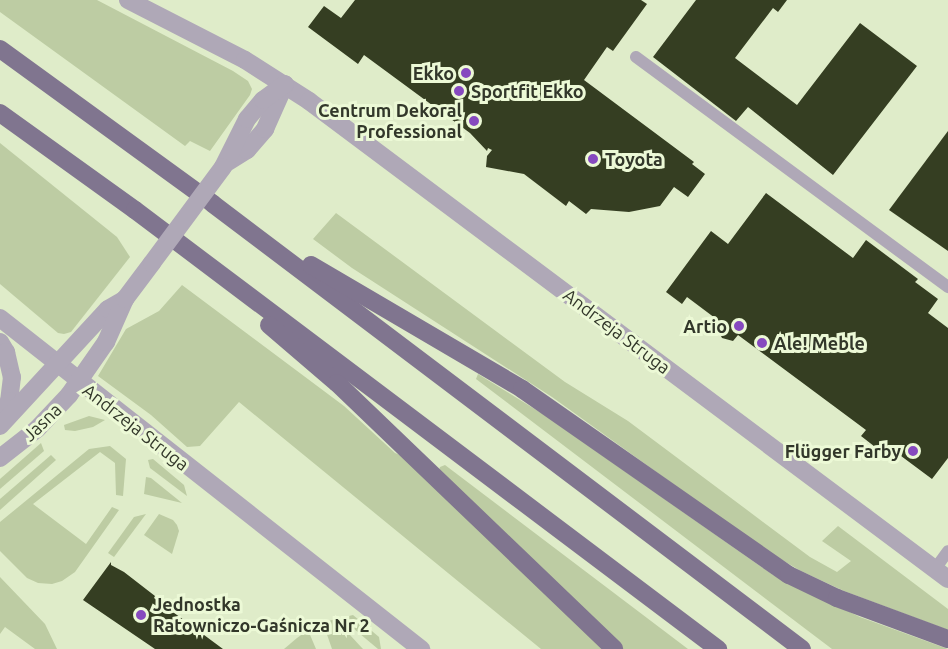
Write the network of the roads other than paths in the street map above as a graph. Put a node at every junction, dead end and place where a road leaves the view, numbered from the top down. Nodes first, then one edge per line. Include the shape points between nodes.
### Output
1 (128, 0) edge
2 (0, 49) edge
3 (636, 57) dead end
4 (285, 84) junction
5 (0, 113) edge
6 (213, 204) junction
7 (135, 210) junction
8 (948, 287) edge
9 (125, 299) junction
10 (0, 318) edge
11 (0, 342) edge
12 (57, 365) junction
13 (78, 381) junction
14 (0, 424) edge
15 (0, 458) edge
16 (948, 551) edge
17 (941, 574) edge
18 (948, 639) edge
19 (410, 646) edge
20 (614, 649) edge
21 (718, 649) edge
22 (801, 649) edge

1 - 4 street, Andrzeja Struga
2 - 6 main road
3 - 8 lane
4 - 9 street, Andrzeja Struga, bridge via 265,129 248,150 225,165
4 - 17 street, Andrzeja Struga
5 - 7 main road
6 - 18 main road via 522,389 773,566 837,598
6 - 22 main road
7 - 20 main road via 337,383
7 - 21 main road
9 - 12 street, Andrzeja Struga via 108,309
9 - 13 street, Andrzeja Struga via 106,342
10 - 12 street, Andrzeja Struga
11 - 14 street via 12,378
12 - 13 street, Andrzeja Struga
12 - 14 street, Jasna
13 - 15 street, Jasna via 53,414
13 - 19 street, Andrzeja Struga
16 - 17 lane

